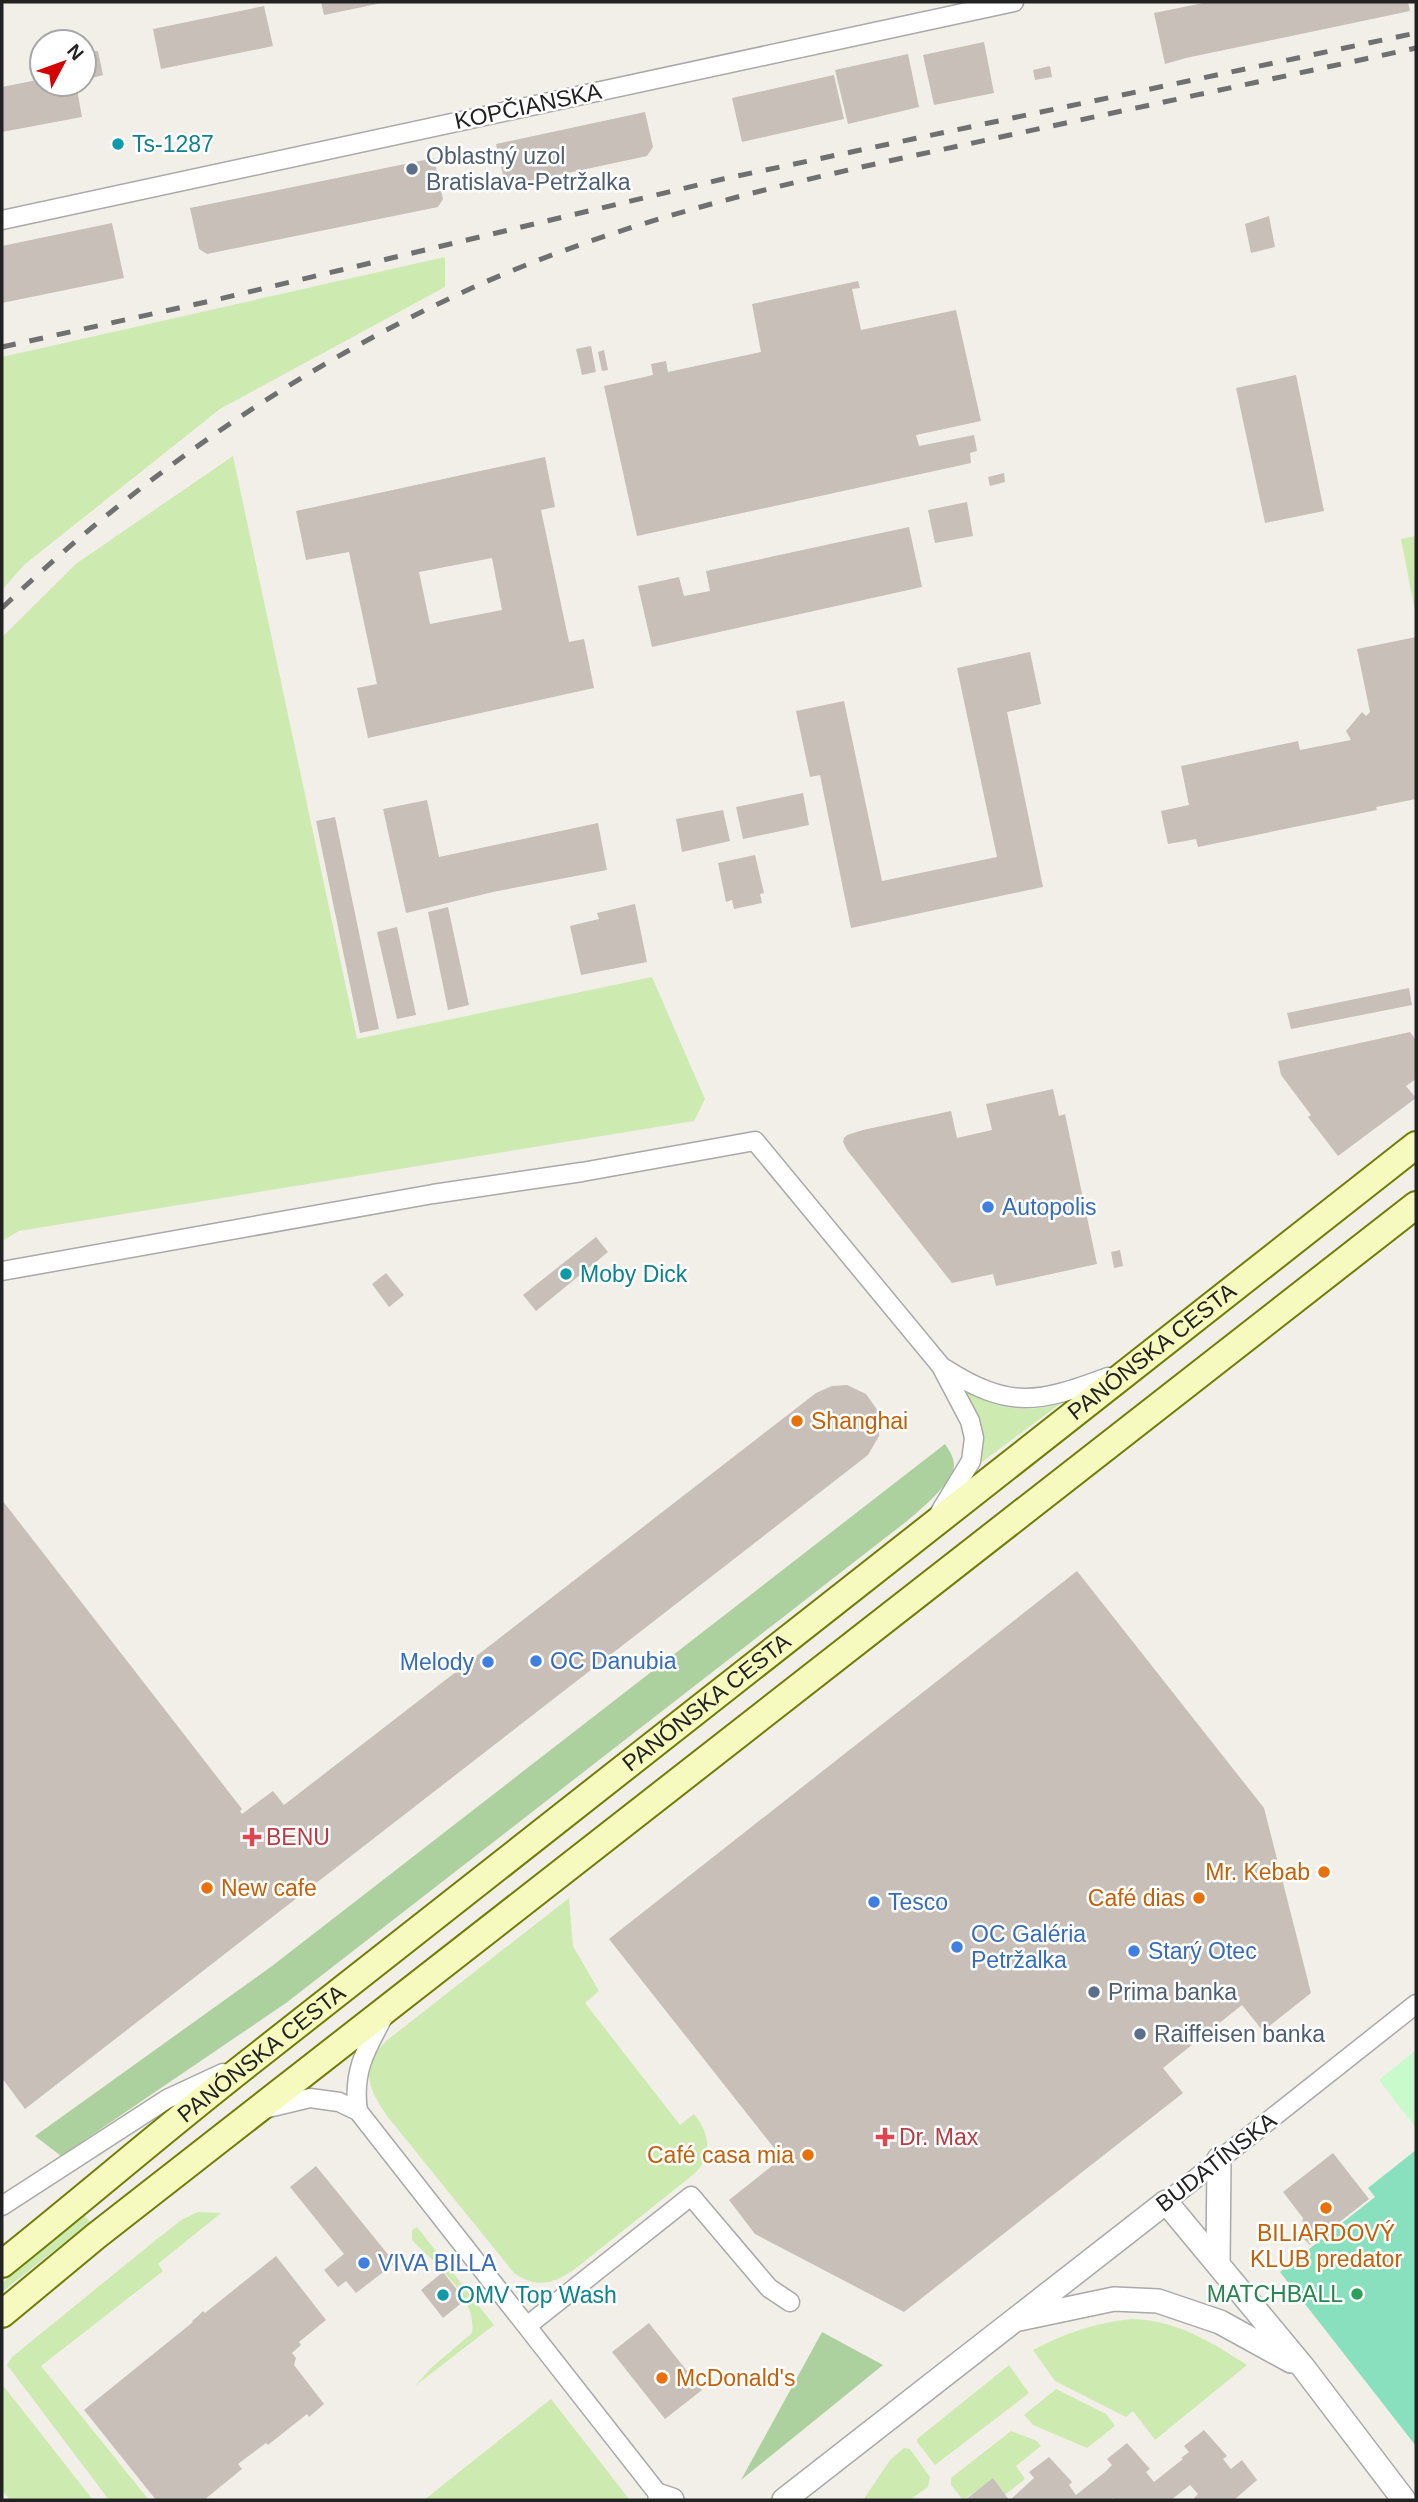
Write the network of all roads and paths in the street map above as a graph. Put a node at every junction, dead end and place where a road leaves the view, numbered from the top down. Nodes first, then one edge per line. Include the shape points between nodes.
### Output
1 (1014, 2) edge
2 (2, 220) edge
3 (1416, 1145) edge
4 (1416, 1205) edge
5 (2, 1271) edge
6 (941, 1366) junction
7 (1125, 1371) junction
8 (933, 1524) junction
9 (1416, 2004) edge
10 (389, 2008) junction
11 (252, 2060) junction
12 (257, 2110) junction
13 (358, 2111) junction
14 (1219, 2159) junction
15 (1166, 2202) junction
16 (2, 2206) edge
17 (2, 2264) edge
18 (1218, 2264) junction
19 (790, 2302) dead end
20 (2, 2314) edge
21 (1016, 2320) junction
22 (527, 2326) junction
23 (1303, 2367) junction
24 (665, 2499) edge
25 (782, 2499) edge
26 (1404, 2500) edge

1 - 2 street, KOPČIANSKA
3 - 7 main road, PANÓNSKA CESTA
4 - 10 main road, PANÓNSKA CESTA
5 - 6 street via 755,1141
6 - 7 street via 977,1388 1023,1399 1062,1394
6 - 8 street via 970,1420 974,1445 965,1473
7 - 8 main road, PANÓNSKA CESTA
8 - 11 main road, PANÓNSKA CESTA
9 - 14 street, BUDATÍNSKA
10 - 12 main road, PANÓNSKA CESTA
10 - 13 street via 359,2068
11 - 16 street via 167,2099
11 - 17 main road, PANÓNSKA CESTA
12 - 13 street via 310,2098 339,2102
12 - 20 main road, PANÓNSKA CESTA
13 - 22 street
14 - 15 street, BUDATÍNSKA
14 - 18 street
15 - 18 street
15 - 21 street, BUDATÍNSKA
18 - 23 street
19 - 22 street via 769,2288 691,2196
21 - 23 street, BUDATÍNSKA via 1099,2301 1144,2299 1211,2318
21 - 25 street, BUDATÍNSKA
22 - 24 street
23 - 26 street

